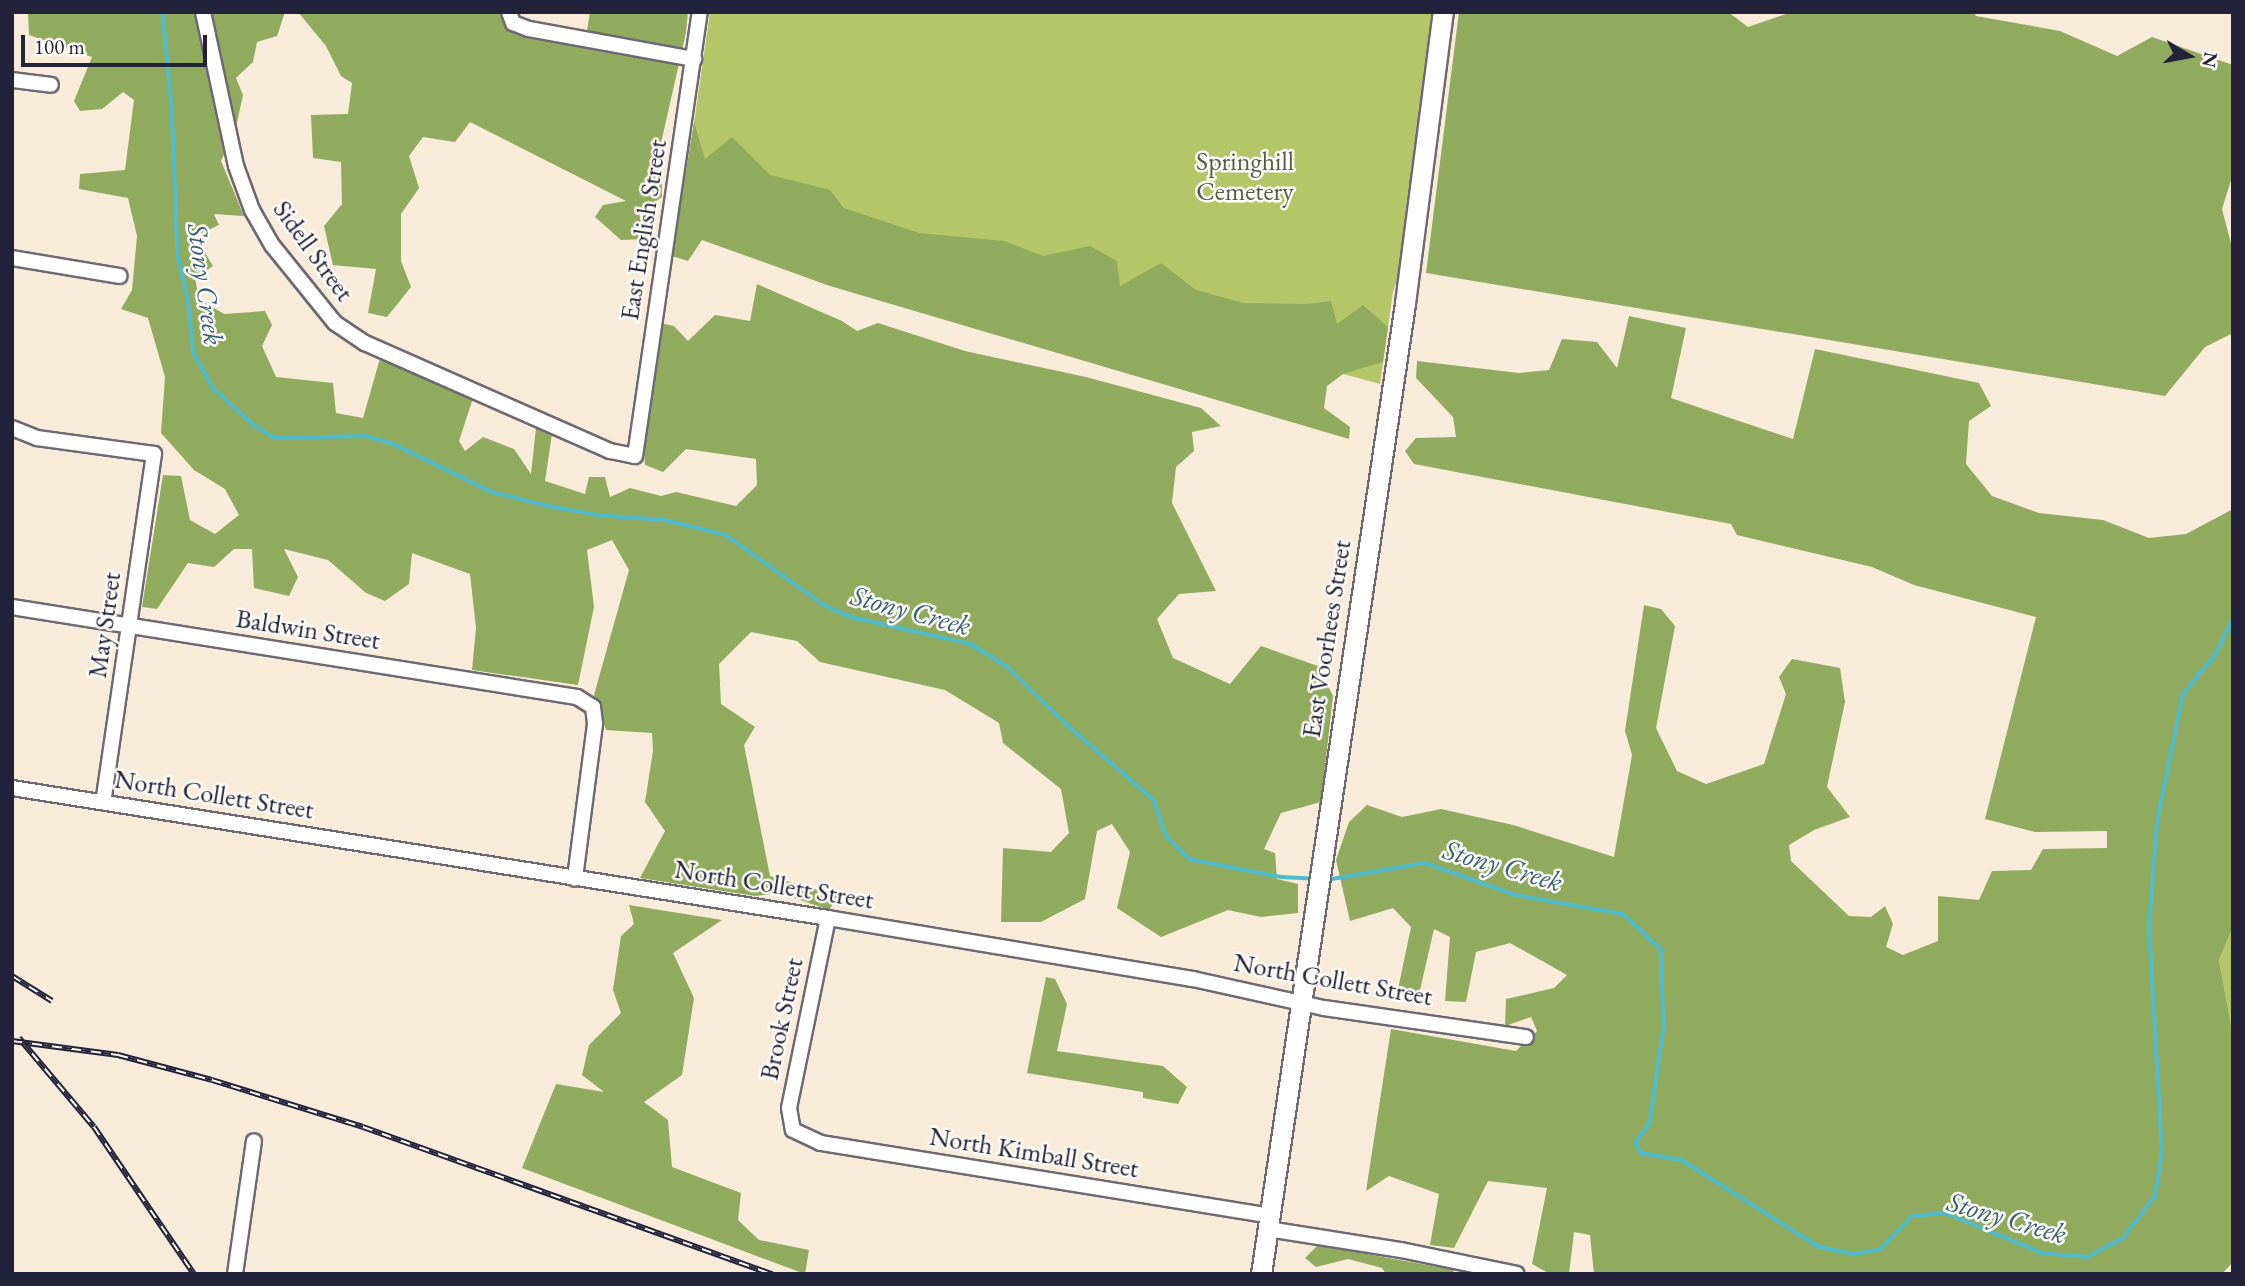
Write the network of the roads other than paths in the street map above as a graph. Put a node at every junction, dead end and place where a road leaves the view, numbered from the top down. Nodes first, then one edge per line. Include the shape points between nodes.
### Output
1 (203, 12) edge
2 (700, 12) edge
3 (1443, 12) edge
4 (511, 18) edge
5 (694, 58) junction
6 (12, 80) edge
7 (51, 85) dead end
8 (12, 258) edge
9 (120, 276) dead end
10 (12, 428) edge
11 (635, 456) joint
12 (12, 607) edge
13 (130, 626) junction
14 (12, 788) edge
15 (103, 802) junction
16 (575, 879) junction
17 (828, 918) junction
18 (1302, 1003) junction
19 (1526, 1037) dead end
20 (793, 1130) joint
21 (254, 1141) dead end
22 (1269, 1222) junction
23 (235, 1274) edge
24 (1261, 1274) edge
25 (1517, 1274) edge

1 - 11 street, Sidell Street via 236,166 252,210 272,245 335,323 365,343 610,451
2 - 5 street, East English Street
3 - 18 main road, East Voorhees Street
4 - 5 street via 529,29
5 - 11 street, East English Street
6 - 7 street
8 - 9 street
10 - 13 street, May Street via 37,438 154,454
12 - 13 street, Baldwin Street
13 - 15 street, May Street
13 - 16 street, Baldwin Street via 577,697 593,707 595,724
14 - 15 street, North Collett Street
15 - 16 street, North Collett Street
16 - 17 street, North Collett Street
17 - 18 street, North Collett Street via 1193,979
17 - 20 street, Brook Street via 789,1108
18 - 19 street, North Collett Street
18 - 22 main road, East Voorhees Street
20 - 22 street, North Kimball Street via 821,1143
21 - 23 street
22 - 24 main road, East Voorhees Street
22 - 25 street, North Kimball Street

